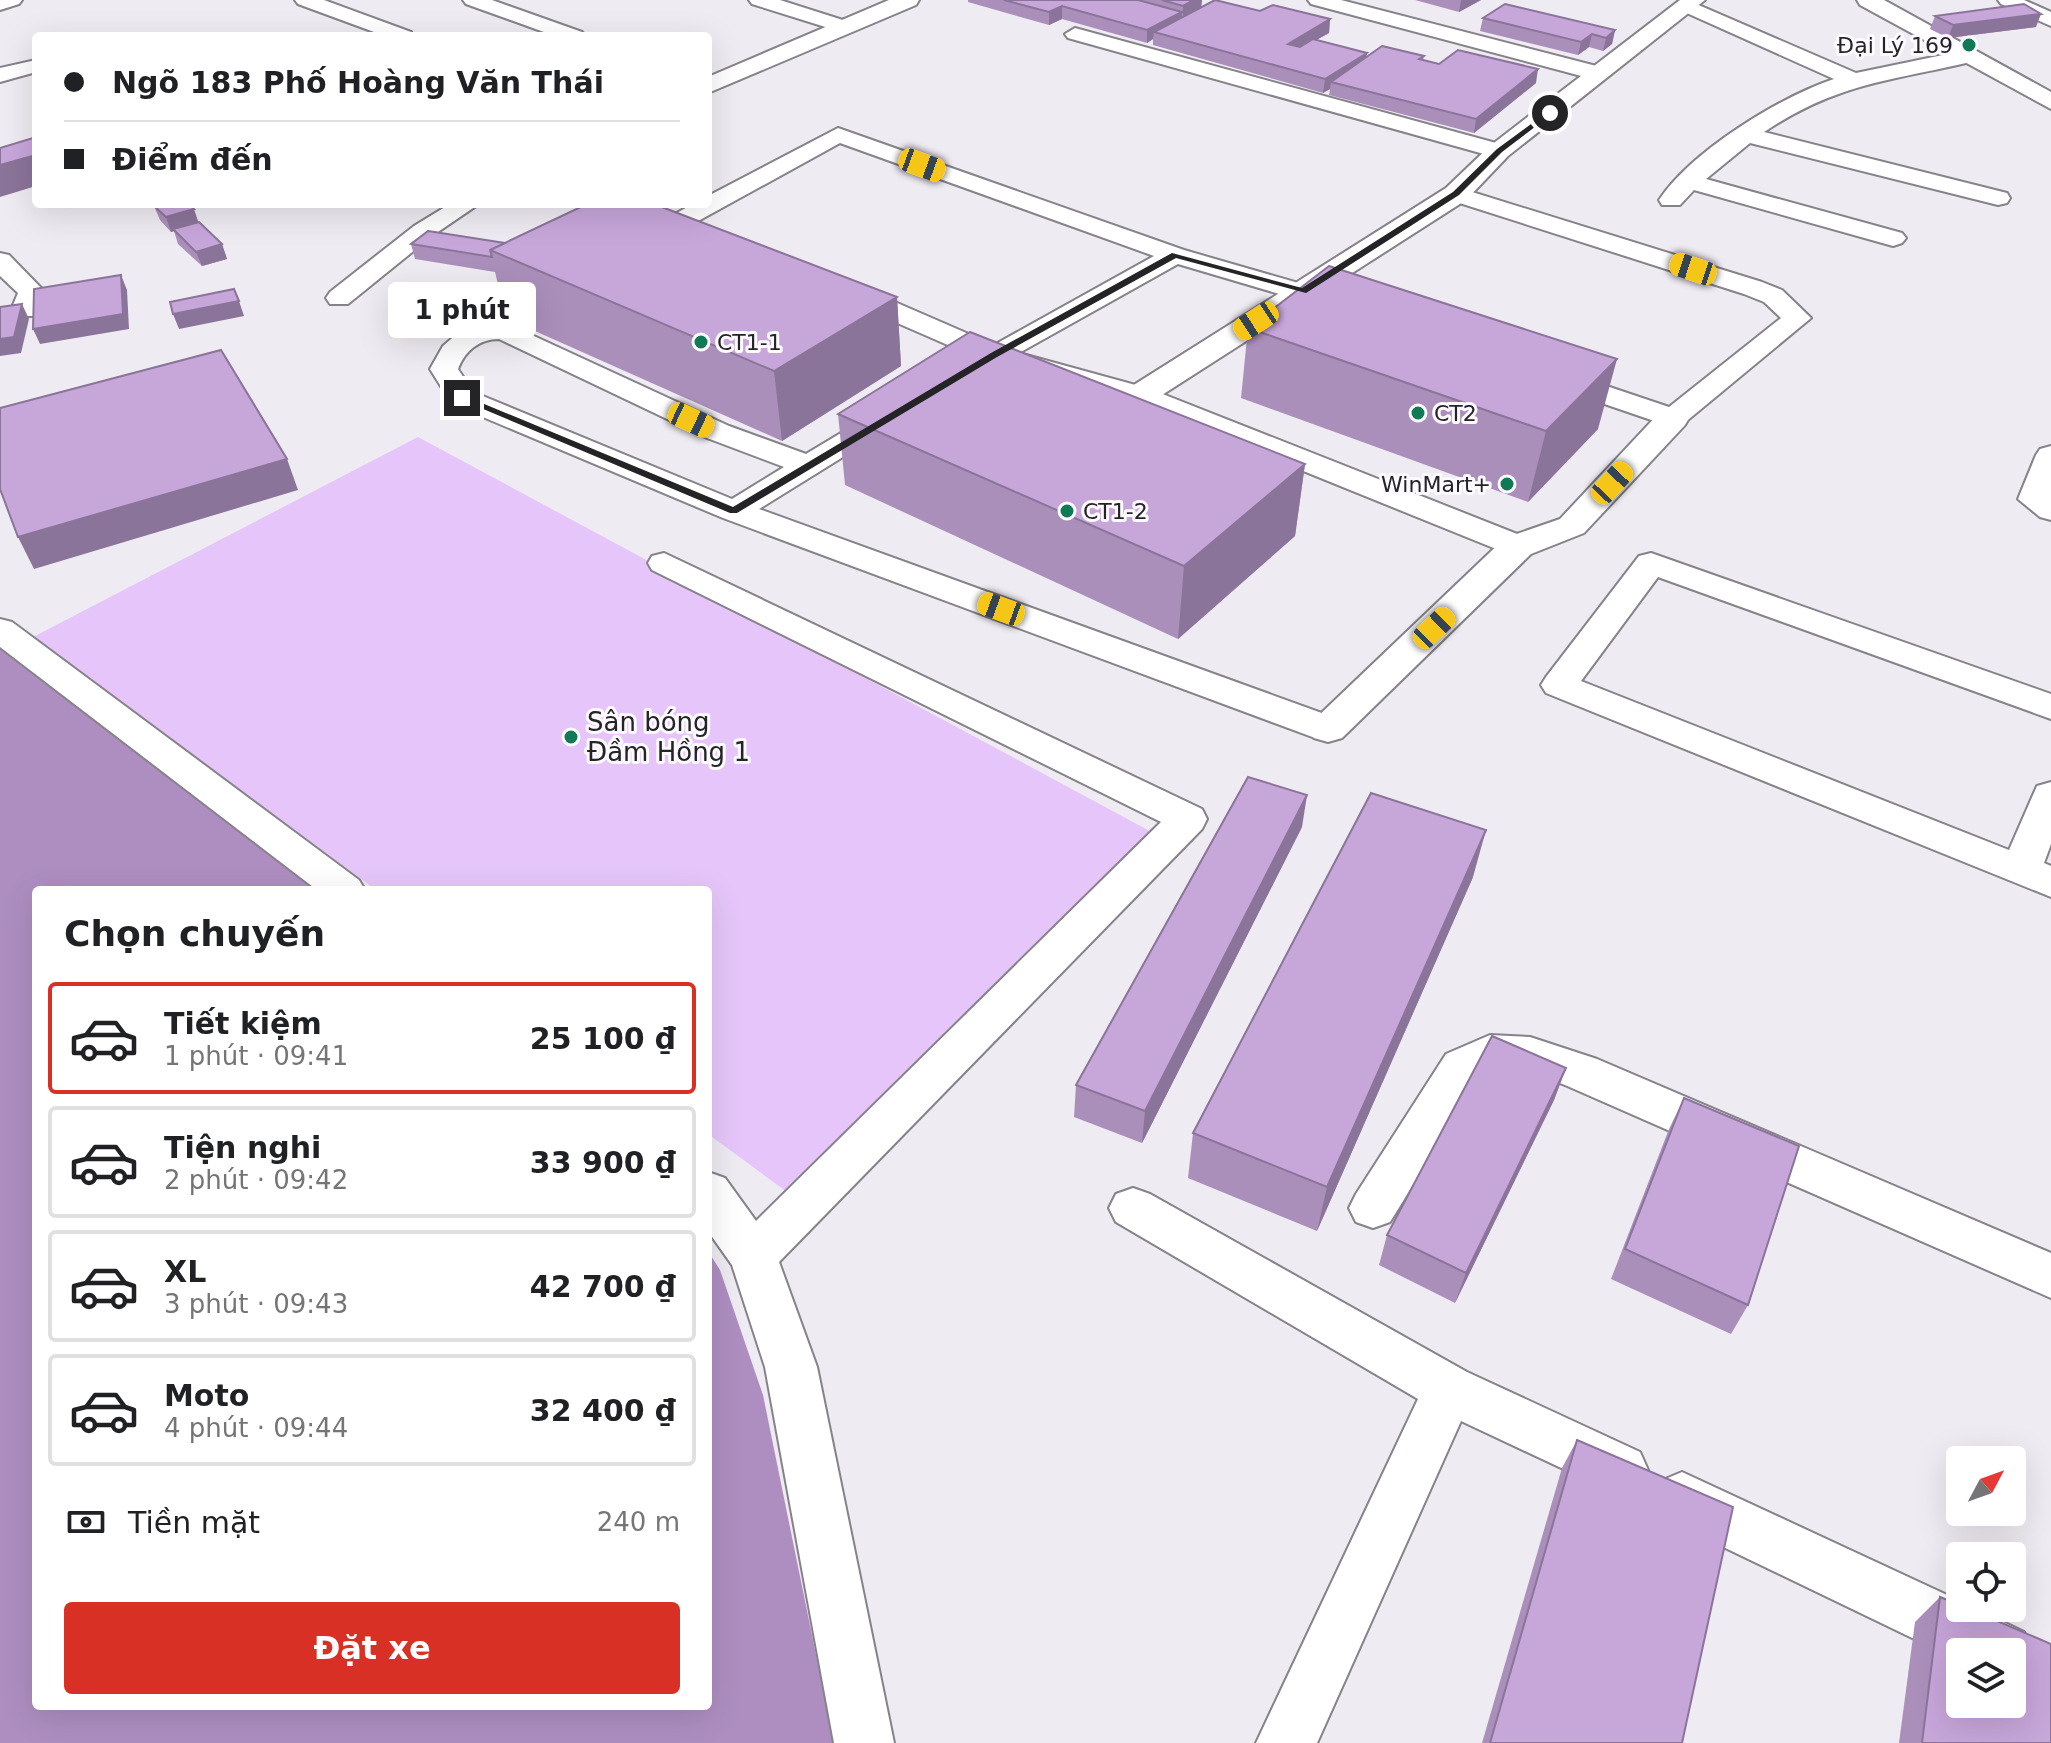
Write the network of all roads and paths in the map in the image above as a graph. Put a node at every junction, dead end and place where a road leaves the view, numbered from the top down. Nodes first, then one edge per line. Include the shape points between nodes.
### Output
1 (12, 0) edge
2 (473, 0) edge
3 (759, 0) edge
4 (908, 0) edge
5 (1318, 0) edge
6 (1868, 0) edge
7 (2008, 0) edge
8 (310, 1) edge
9 (1691, 3) edge
10 (0, 4) edge
11 (2051, 20) edge
12 (842, 26) junction
13 (393, 32) edge
14 (564, 32) edge
15 (1075, 34) dead end
16 (1967, 56) junction
17 (32, 67) edge
18 (1600, 74) junction
19 (0, 75) edge
20 (1856, 81) junction
21 (712, 83) edge
22 (2051, 102) edge
23 (1747, 135) junction
24 (1499, 151) junction
25 (1688, 181) junction
26 (1456, 194) junction
27 (1998, 198) dead end
28 (1671, 200) dead end
29 (712, 205) edge
30 (460, 208) edge
31 (706, 208) edge
32 (684, 220) junction
33 (712, 232) edge
34 (1893, 238) dead end
35 (1175, 255) junction
36 (615, 257) edge
37 (0, 261) edge
38 (575, 279) edge
39 (825, 281) edge
40 (1303, 291) junction
41 (339, 298) dead end
42 (25, 310) edge
43 (1362, 311) edge
44 (479, 331) junction
45 (994, 355) junction
46 (1525, 367) edge
47 (954, 379) edge
48 (1140, 395) junction
49 (914, 402) edge
50 (1673, 418) junction
51 (2051, 455) edge
52 (807, 465) junction
53 (2051, 510) edge
54 (734, 511) junction
55 (1518, 546) junction
56 (664, 563) dead end
57 (0, 630) edge
58 (2051, 707) edge
59 (1328, 729) joint
60 (2051, 795) edge
61 (2036, 876) edge
62 (340, 886) edge
63 (712, 1198) edge
64 (1133, 1208) dead end
65 (1373, 1208) dead end
66 (753, 1256) junction
67 (2051, 1276) edge
68 (1449, 1389) junction
69 (1974, 1638) edge
70 (2026, 1663) edge
71 (2051, 1675) edge
72 (864, 1743) edge
73 (1286, 1743) edge

1 - 10 lane
2 - 14 lane
3 - 12 lane
4 - 12 street
5 - 18 lane
6 - 16 street
7 - 11 lane
8 - 13 lane
9 - 18 street
9 - 20 lane
12 - 21 street
15 - 24 lane
16 - 20 lane
16 - 22 street
17 - 19 lane
18 - 24 street
20 - 23 lane via 1808,97
23 - 25 lane
23 - 27 lane
24 - 26 street
25 - 28 lane
25 - 34 lane
26 - 40 street
26 - 50 lane via 1753,288 1785,304 1797,318
29 - 35 lane via 838,135
30 - 41 lane
31 - 32 lane
32 - 33 lane
32 - 36 lane
35 - 40 lane
35 - 45 lane
37 - 42 lane via 32,292
38 - 44 lane
39 - 45 lane
40 - 43 lane
40 - 48 street
44 - 52 lane via 505,332 718,432
44 - 54 lane via 446,360 444,369 462,398
45 - 47 lane
45 - 48 lane
46 - 50 lane
48 - 55 lane
49 - 52 lane
50 - 55 street via 1572,526
51 - 53 lane via 2034,499
52 - 54 lane
54 - 59 lane
55 - 59 street
56 - 66 lane via 1188,819
57 - 62 lane
58 - 61 lane via 1651,563 1559,685
60 - 61 lane
63 - 66 lane
64 - 68 lane
65 - 67 lane via 1462,1067 1490,1053 1530,1055 1581,1072
66 - 72 lane via 791,1367
68 - 69 lane
68 - 73 lane
70 - 71 lane

